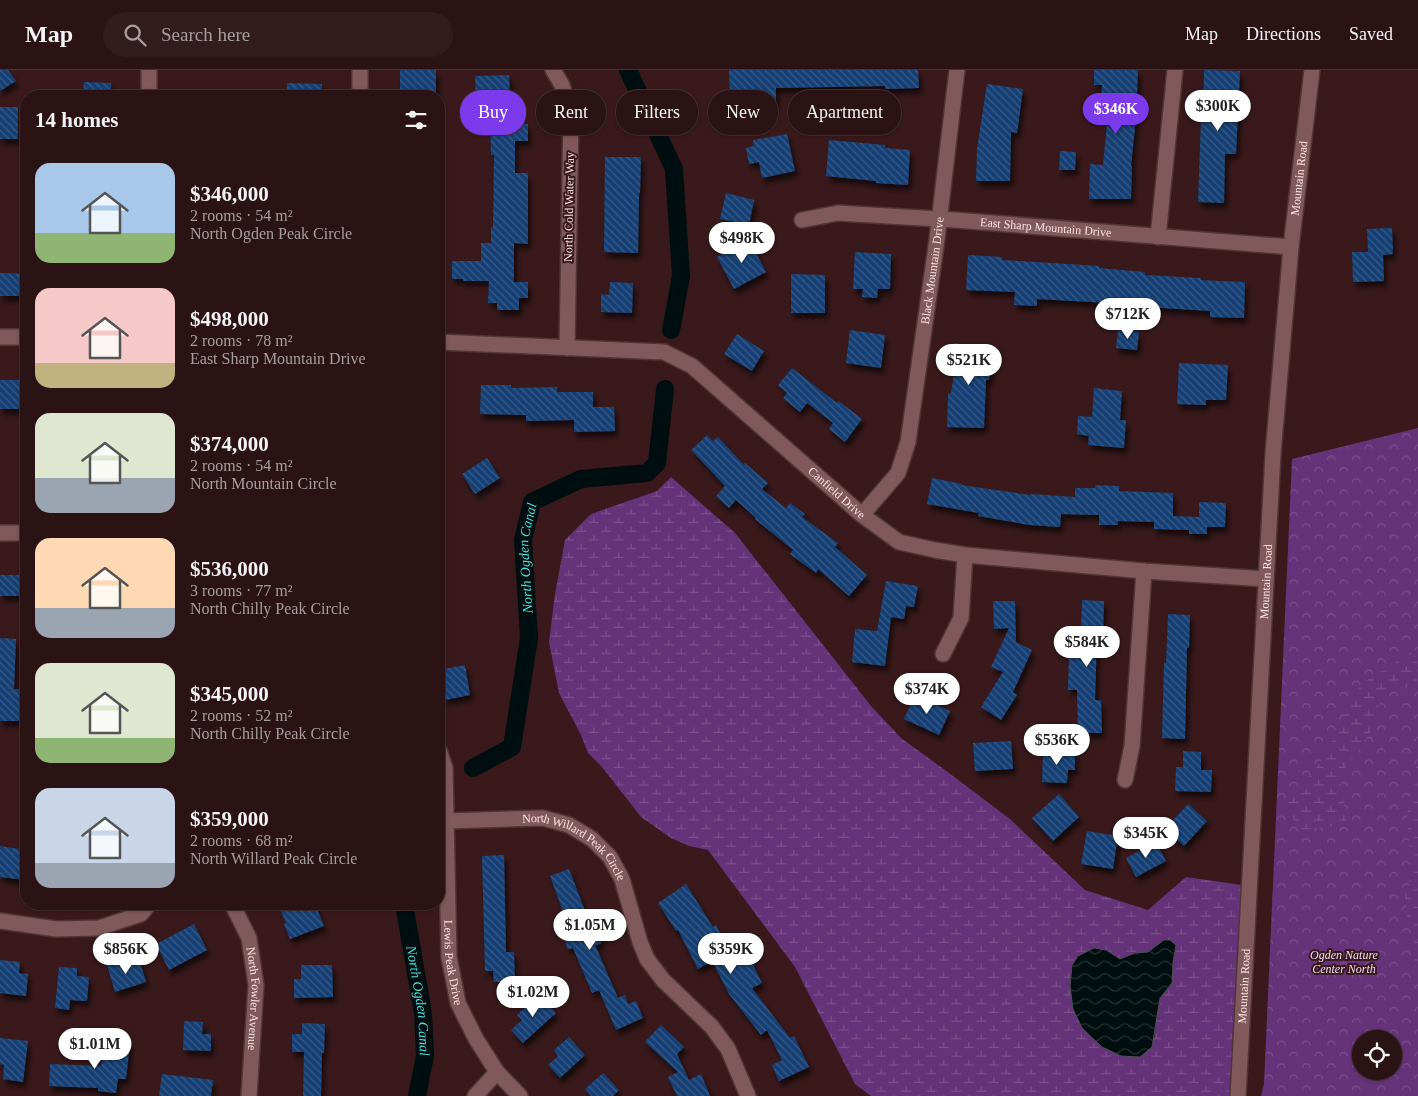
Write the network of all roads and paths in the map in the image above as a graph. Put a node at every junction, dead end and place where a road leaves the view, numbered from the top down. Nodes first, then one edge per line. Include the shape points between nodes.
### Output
1 (150, 70) edge
2 (360, 70) edge
3 (553, 70) edge
4 (957, 70) edge
5 (1174, 70) edge
6 (1312, 70) edge
7 (149, 90) edge
8 (360, 90) edge
9 (939, 219) junction
10 (802, 220) dead end
11 (1158, 237) junction
12 (1291, 247) junction
13 (0, 337) edge
14 (20, 337) edge
15 (445, 342) edge
16 (566, 348) junction
17 (862, 515) junction
18 (0, 533) edge
19 (20, 533) edge
20 (965, 555) junction
21 (1144, 571) junction
22 (1266, 579) junction
23 (943, 654) dead end
24 (445, 768) edge
25 (1124, 780) dead end
26 (446, 821) junction
27 (144, 910) edge
28 (235, 910) edge
29 (0, 922) edge
30 (497, 1072) junction
31 (249, 1096) edge
32 (475, 1096) edge
33 (520, 1096) edge
34 (748, 1096) edge
35 (1238, 1096) edge

1 - 7 street
2 - 8 street
3 - 16 street, North Cold Water Way via 562,85 571,113
4 - 9 street, Black Mountain Drive
5 - 11 street
6 - 12 street, Mountain Road
9 - 10 street, East Sharp Mountain Drive via 838,213
9 - 11 street, East Sharp Mountain Drive
9 - 17 street, Black Mountain Drive via 908,442 898,473
11 - 12 street, East Sharp Mountain Drive
12 - 22 street, Mountain Road
13 - 14 street
15 - 16 street, Canfield Drive
16 - 17 street, Canfield Drive via 664,352 692,366
17 - 20 street, Canfield Drive via 899,542
18 - 19 street
20 - 21 street, Canfield Drive
20 - 23 street via 961,618
21 - 22 street, Canfield Drive
21 - 25 street via 1132,746
22 - 35 street, Mountain Road
24 - 26 street, Lewis Peak Drive
26 - 30 street, Lewis Peak Drive via 449,957 458,1003
26 - 34 street, North Willard Peak Circle via 543,818 569,825 592,838 610,857 622,879 647,959 663,980 712,1027 728,1049
27 - 29 street via 141,914 99,928 56,929
28 - 31 street, North Fowler Avenue via 249,938 256,984
30 - 32 street
30 - 33 street, Lewis Peak Drive

